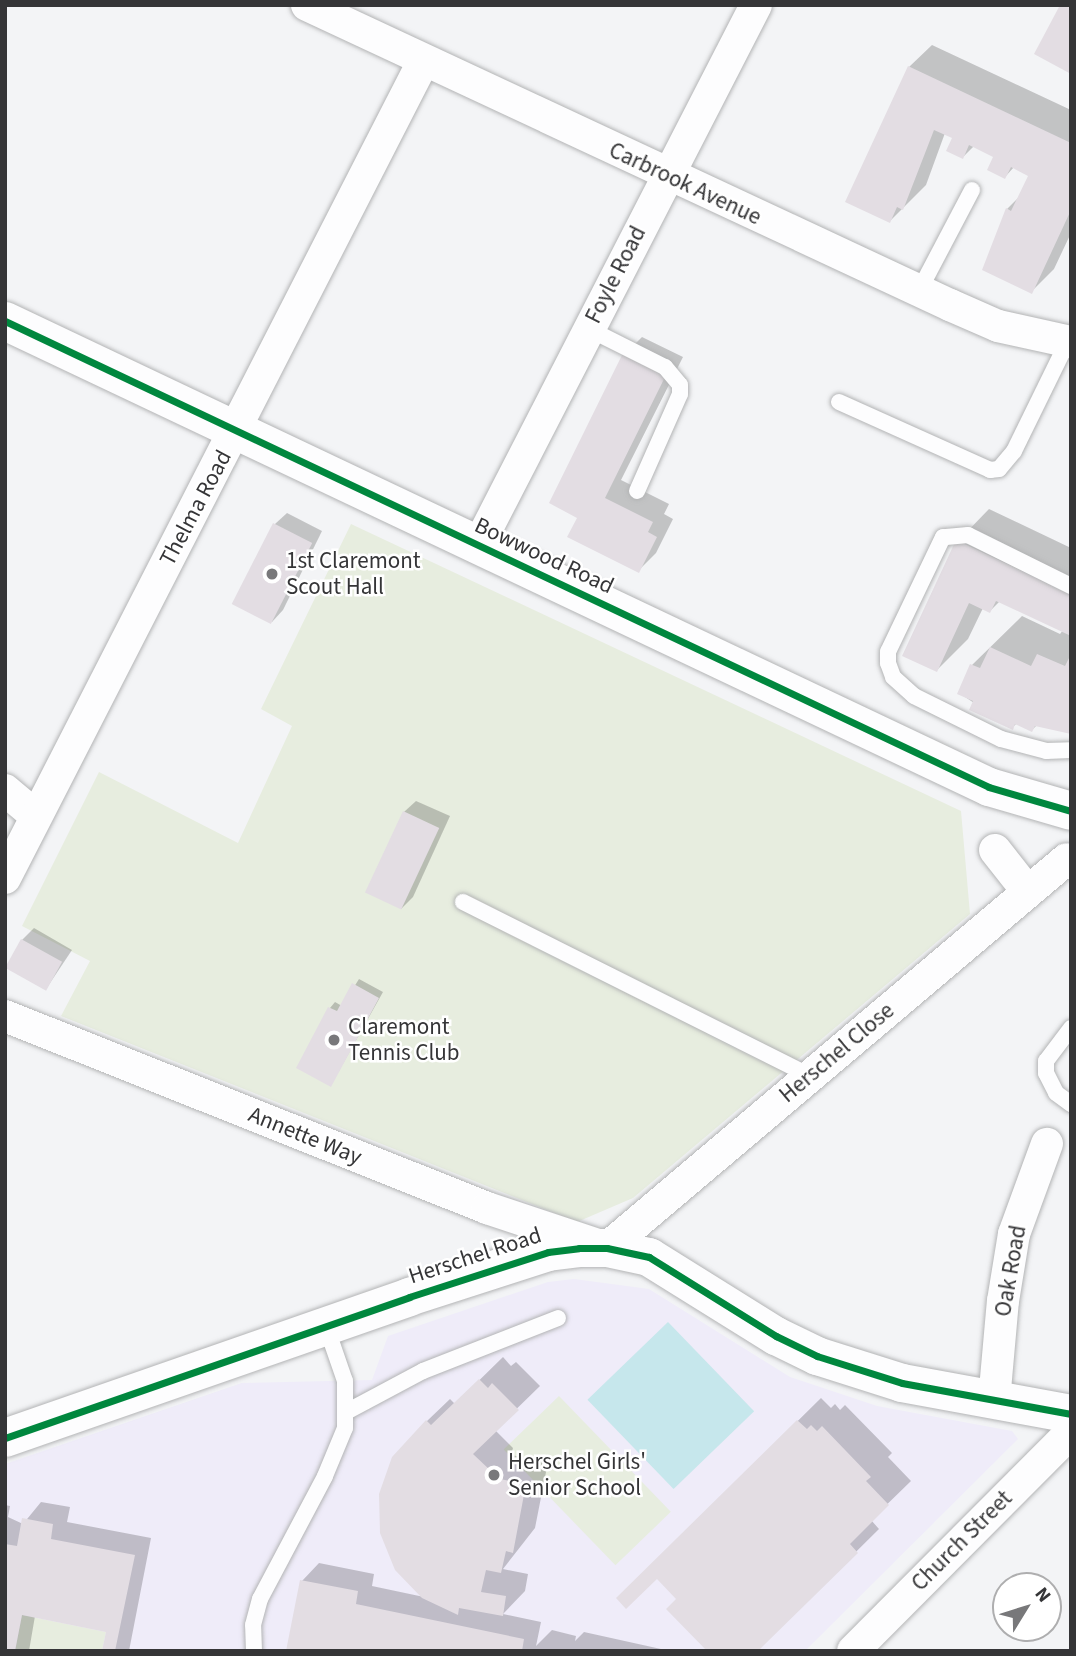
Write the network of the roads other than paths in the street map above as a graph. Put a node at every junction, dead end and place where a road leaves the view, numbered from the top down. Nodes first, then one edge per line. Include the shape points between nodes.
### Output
1 (756, 5) edge
2 (317, 8) edge
3 (423, 62) junction
4 (667, 176) junction
5 (972, 190) dead end
6 (919, 291) junction
7 (5, 321) edge
8 (589, 329) junction
9 (1069, 341) edge
10 (839, 402) dead end
11 (237, 431) junction
12 (637, 491) dead end
13 (478, 546) junction
14 (1071, 586) edge
15 (1071, 750) edge
16 (5, 790) edge
17 (1071, 811) edge
18 (36, 816) junction
19 (995, 850) dead end
20 (1067, 859) dead end
21 (5, 878) edge
22 (1028, 892) junction
23 (463, 902) dead end
24 (5, 1016) edge
25 (1071, 1028) edge
26 (810, 1076) junction
27 (1071, 1104) edge
28 (1047, 1144) dead end
29 (607, 1248) junction
30 (558, 1318) dead end
31 (326, 1326) junction
32 (994, 1401) junction
33 (348, 1411) junction
34 (1071, 1414) edge
35 (1071, 1432) edge
36 (5, 1438) edge
37 (254, 1651) edge
38 (853, 1651) edge

1 - 4 street, Foyle Road
2 - 3 street, Carbrook Avenue
3 - 4 street, Carbrook Avenue
3 - 11 street, Thelma Road
4 - 6 street, Carbrook Avenue
4 - 8 street, Foyle Road
5 - 6 lane
6 - 9 street, Carbrook Avenue via 998,326
7 - 11 street, Bowwood Road
8 - 12 lane via 665,367 680,385
8 - 13 street, Foyle Road
9 - 10 lane via 1014,451 999,469 990,470
11 - 13 street, Bowwood Road
11 - 18 street, Thelma Road
13 - 17 street, Bowwood Road via 989,787
14 - 15 lane via 968,535 943,537 888,652 893,677 914,696 1002,739 1046,751
16 - 18 street
18 - 21 street, Thelma Road
19 - 22 street
20 - 22 street, Herschel Close
22 - 26 street, Herschel Close
23 - 26 lane
24 - 29 street, Annette Way via 487,1208
25 - 27 lane via 1046,1061 1046,1073 1056,1093
26 - 29 street, Herschel Close
28 - 32 street, Oak Road via 1014,1234
29 - 31 street, Herschel Road via 548,1252
29 - 32 street, Herschel Road via 649,1258 817,1356 902,1383
30 - 33 lane via 423,1371
31 - 33 lane via 345,1381
31 - 36 street, Herschel Road
32 - 34 street, Herschel Road
33 - 37 lane via 325,1476 260,1599
35 - 38 street, Church Street

